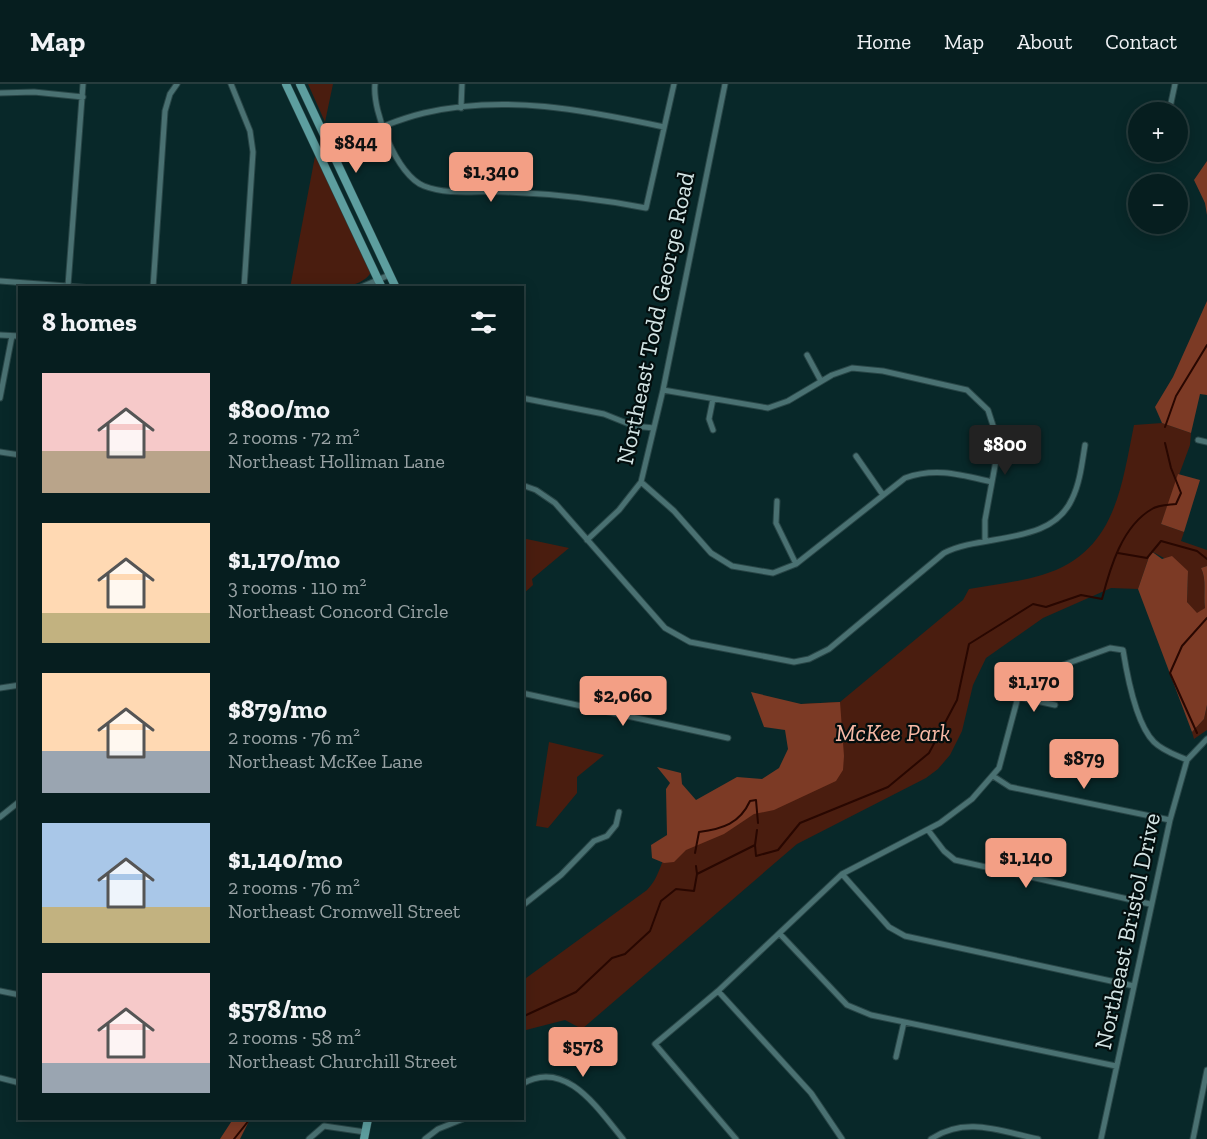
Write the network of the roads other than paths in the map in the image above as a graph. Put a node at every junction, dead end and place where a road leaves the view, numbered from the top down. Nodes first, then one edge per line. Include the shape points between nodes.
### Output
1 (83, 84) edge
2 (177, 84) edge
3 (231, 84) edge
4 (286, 84) edge
5 (300, 84) edge
6 (375, 84) edge
7 (462, 84) edge
8 (674, 84) edge
9 (724, 84) edge
10 (1175, 84) edge
11 (0, 93) edge
12 (82, 96) junction
13 (1171, 102) edge
14 (461, 108) junction
15 (382, 127) junction
16 (664, 127) junction
17 (330, 149) junction
18 (390, 276) junction
19 (0, 281) edge
20 (380, 284) edge
21 (69, 286) joint
22 (153, 286) edge
23 (244, 286) edge
24 (395, 286) edge
25 (0, 335) edge
26 (12, 336) junction
27 (18, 336) edge
28 (807, 355) dead end
29 (821, 381) junction
30 (663, 390) junction
31 (0, 398) edge
32 (524, 398) edge
33 (713, 399) junction
34 (654, 428) junction
35 (713, 430) dead end
36 (1198, 440) dead end
37 (1207, 442) edge
38 (1086, 445) dead end
39 (0, 452) edge
40 (18, 455) edge
41 (856, 456) dead end
42 (641, 482) junction
43 (992, 482) junction
44 (524, 486) edge
45 (883, 495) junction
46 (777, 501) dead end
47 (587, 540) junction
48 (985, 541) junction
49 (796, 564) junction
50 (18, 685) edge
51 (0, 688) edge
52 (524, 693) edge
53 (1018, 698) junction
54 (1055, 705) dead end
55 (728, 738) dead end
56 (1207, 739) edge
57 (1187, 760) junction
58 (993, 776) junction
59 (18, 803) edge
60 (619, 812) dead end
61 (0, 817) edge
62 (1170, 820) junction
63 (928, 830) junction
64 (842, 874) junction
65 (524, 904) edge
66 (1150, 904) junction
67 (780, 934) junction
68 (1134, 986) junction
69 (0, 991) edge
70 (718, 991) junction
71 (18, 995) edge
72 (904, 1022) junction
73 (896, 1057) dead end
74 (1116, 1066) junction
75 (1207, 1070) edge
76 (0, 1078) edge
77 (18, 1082) edge
78 (524, 1083) edge
79 (1199, 1108) junction
80 (1207, 1110) edge
81 (368, 1120) edge
82 (460, 1120) edge
83 (365, 1136) edge
84 (309, 1139) edge
85 (425, 1139) edge
86 (623, 1139) edge
87 (736, 1139) edge
88 (842, 1139) edge
89 (931, 1139) edge
90 (1038, 1139) edge
91 (1101, 1139) edge
92 (1193, 1139) edge

1 - 12 street
2 - 22 street via 165,111
3 - 23 street via 250,131 253,152
4 - 20 main road
5 - 17 main road
6 - 15 street via 375,107
7 - 14 street
8 - 16 street
9 - 30 street, Northeast Todd George Road
10 - 13 street
11 - 12 street
12 - 21 street
14 - 15 street via 424,113
14 - 16 street via 552,106
15 - 16 street via 405,172 422,186 448,192 578,196 646,208
15 - 17 street
17 - 18 main road
18 - 20 street
18 - 24 main road
19 - 21 street
25 - 26 street
26 - 27 street
26 - 31 street
28 - 29 street
29 - 33 street via 768,408
29 - 43 street via 852,368 967,390 988,410 999,444
30 - 33 street
30 - 34 street, Northeast Todd George Road
32 - 34 street
33 - 35 street via 709,420
34 - 42 street, Northeast Todd George Road
36 - 37 street
38 - 48 street via 1075,492 1066,510 1028,534
39 - 40 street
41 - 45 street
42 - 47 street, Northeast Todd George Road
42 - 49 street via 711,554 732,566 773,573
43 - 45 street via 924,471 905,478
43 - 48 street
44 - 47 street via 555,503
45 - 49 street
46 - 49 street via 776,523
47 - 48 street via 665,628 690,642 794,662 829,649 944,553 961,544
50 - 51 street
52 - 55 street
53 - 54 street
53 - 57 street via 1023,684 1037,673 1110,648 1123,650 1133,696 1150,737
53 - 58 street via 1005,751
56 - 57 street, Northeast Bristol Drive
57 - 62 street, Northeast Bristol Drive
58 - 62 street via 1010,787
58 - 63 street via 965,804
59 - 61 street
60 - 65 street via 616,825 607,836 594,841 561,875
62 - 66 street, Northeast Bristol Drive
63 - 64 street
63 - 66 street via 955,860
64 - 67 street
64 - 68 street via 889,927 905,936
66 - 68 street, Northeast Bristol Drive
67 - 70 street
67 - 72 street via 847,1005
68 - 74 street, Northeast Bristol Drive
69 - 71 street
70 - 87 street via 655,1044
70 - 88 street via 811,1093
72 - 73 street
72 - 74 street
74 - 91 street, Northeast Bristol Drive
75 - 79 street
76 - 77 street
78 - 86 street via 544,1076 570,1082
79 - 80 street
79 - 92 street
81 - 83 main road
82 - 85 street via 438,1128
83 - 84 street via 324,1126
89 - 90 street via 962,1125

